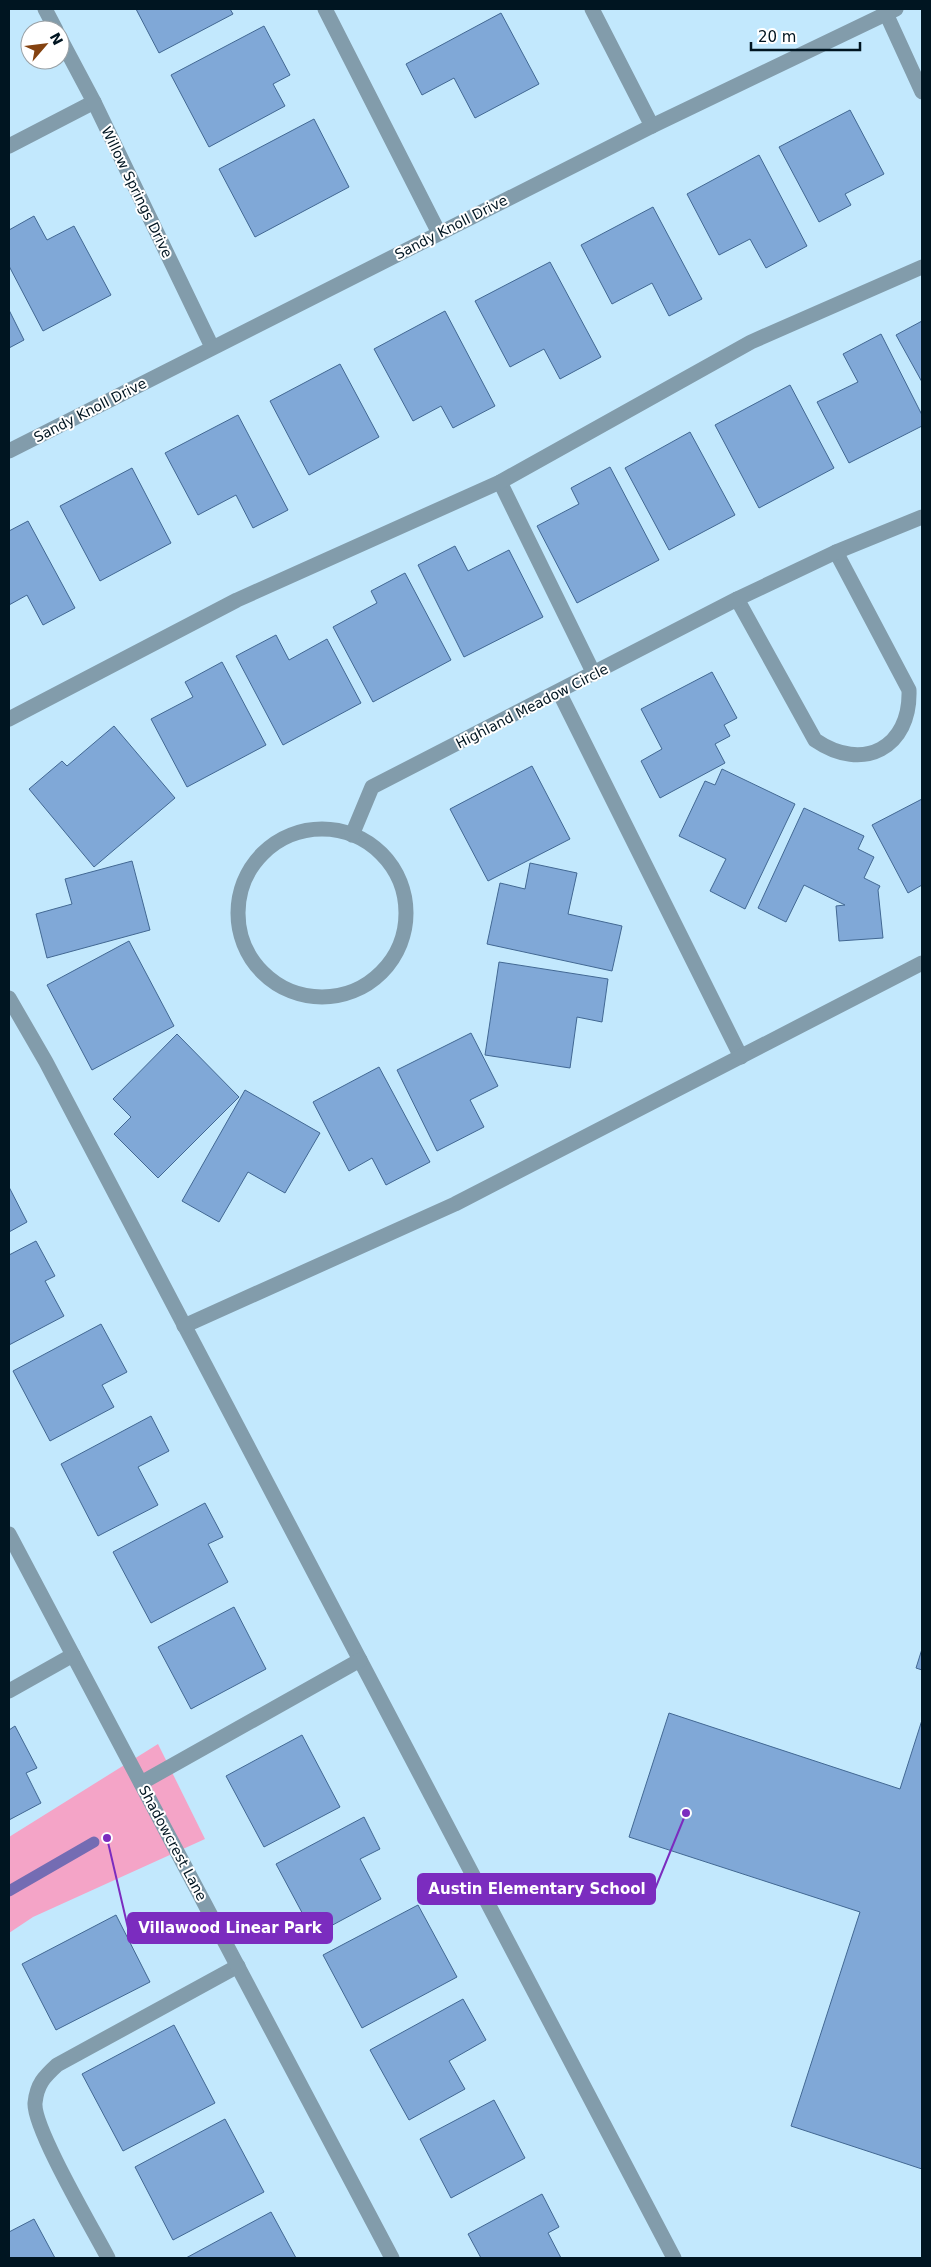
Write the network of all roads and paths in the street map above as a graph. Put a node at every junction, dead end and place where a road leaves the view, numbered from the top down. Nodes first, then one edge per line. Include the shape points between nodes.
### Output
1 (325, 9) edge
2 (592, 9) edge
3 (889, 10) edge
4 (70, 57) edge
5 (922, 92) edge
6 (94, 102) junction
7 (652, 126) junction
8 (9, 146) edge
9 (439, 233) junction
10 (922, 267) edge
11 (212, 347) junction
12 (9, 452) edge
13 (500, 482) junction
14 (922, 517) edge
15 (836, 552) junction
16 (737, 599) junction
17 (594, 674) junction
18 (559, 692) junction
19 (9, 719) edge
20 (352, 835) junction
21 (922, 963) edge
22 (9, 998) edge
23 (741, 1057) junction
24 (184, 1326) junction
25 (9, 1534) edge
26 (73, 1655) junction
27 (360, 1660) junction
28 (9, 1691) edge
29 (141, 1783) junction
30 (238, 1966) junction
31 (108, 2258) edge
32 (392, 2258) edge
33 (674, 2258) edge

1 - 9 street
2 - 7 street
3 - 5 street
3 - 7 street, Sandy Knoll Drive
4 - 6 street, Willow Springs Drive
6 - 8 street
6 - 11 street, Willow Springs Drive
7 - 9 street, Sandy Knoll Drive
9 - 11 street, Sandy Knoll Drive
10 - 13 street via 751,342
11 - 12 street, Sandy Knoll Drive
13 - 17 street
13 - 19 street via 236,600
14 - 15 street, Highland Meadow Circle
15 - 16 street, Highland Meadow Circle
15 - 16 street via 909,690 906,720 887,745 874,752 859,756 843,755 816,740
16 - 17 street, Highland Meadow Circle
17 - 18 street, Highland Meadow Circle
18 - 20 street, Highland Meadow Circle via 372,787
18 - 23 street
20 - 20 street via 329,829 306,830 283,838 264,851 240,891 241,938 251,959 267,977 286,990 324,998 362,987 379,976 401,942 406,921 405,899 398,878 387,860 371,845
21 - 23 street
22 - 24 street via 46,1062
23 - 24 street via 455,1204
24 - 27 street
25 - 26 street, Shadowcrest Lane
26 - 28 street
26 - 29 street, Shadowcrest Lane
27 - 29 street
27 - 33 street
29 - 30 street, Shadowcrest Lane
30 - 31 street via 57,2065 42,2078 35,2105 41,2127
30 - 32 street, Shadowcrest Lane

